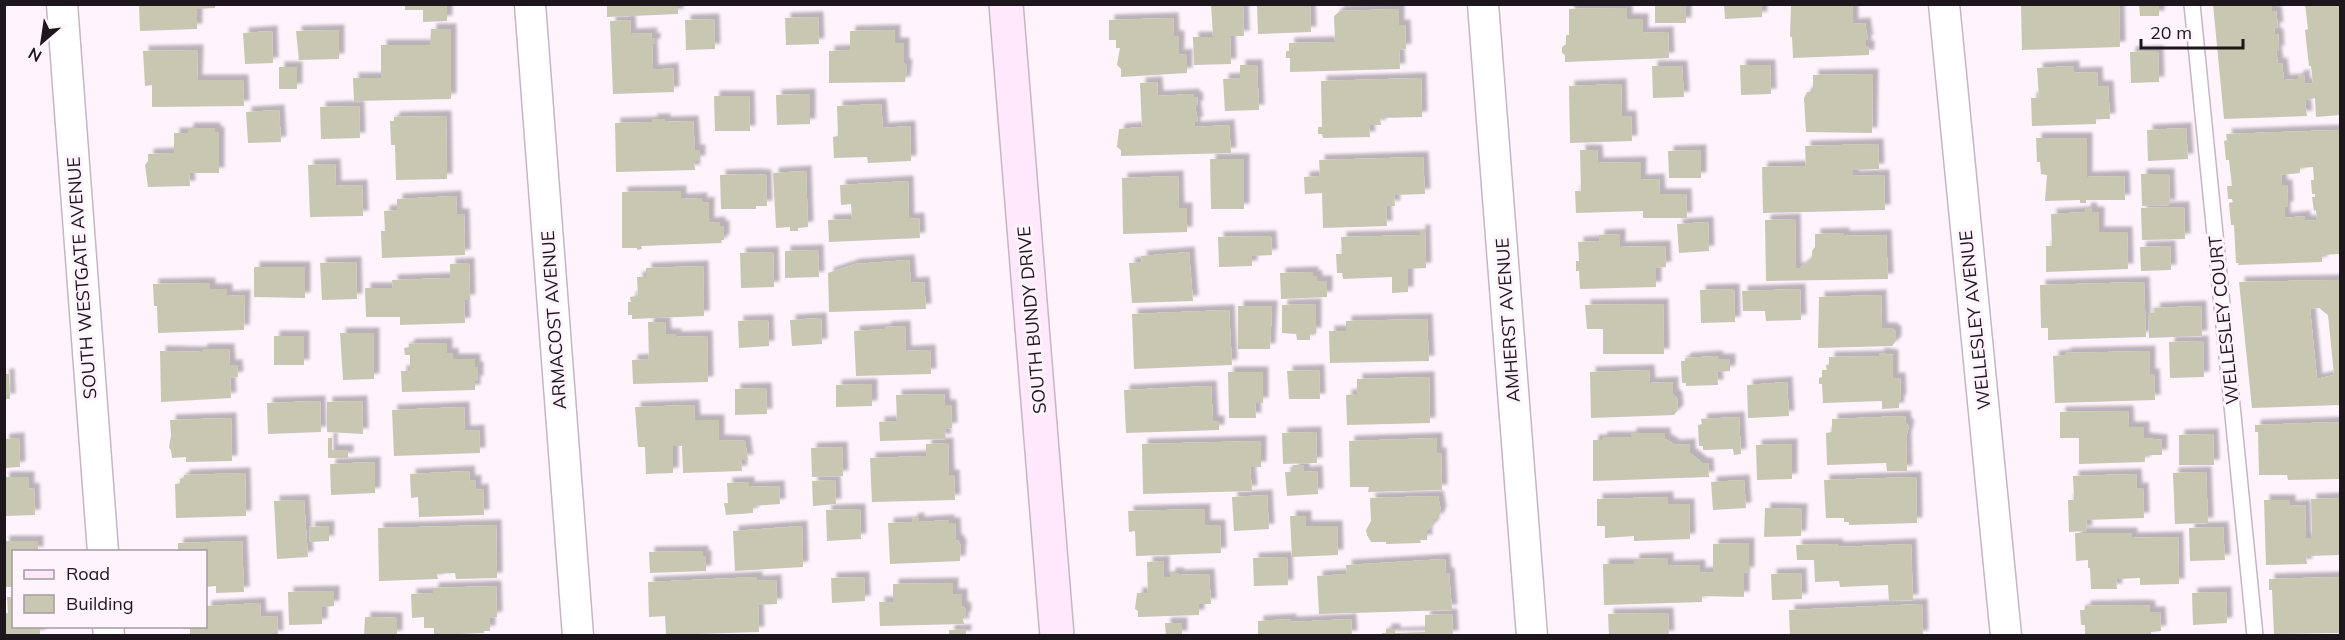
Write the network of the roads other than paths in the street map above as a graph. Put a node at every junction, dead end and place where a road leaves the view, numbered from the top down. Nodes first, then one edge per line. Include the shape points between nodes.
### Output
1 (62, 4) edge
2 (530, 4) edge
3 (1006, 4) edge
4 (1483, 4) edge
5 (1944, 4) edge
6 (2193, 4) edge
7 (103, 550) edge
8 (578, 636) edge
9 (1057, 636) edge
10 (1532, 636) edge
11 (2006, 636) edge
12 (2255, 636) edge

1 - 7 street, SOUTH WESTGATE AVENUE
2 - 8 street, ARMACOST AVENUE
3 - 9 main road, SOUTH BUNDY DRIVE
4 - 10 street, AMHERST AVENUE
5 - 11 street, WELLESLEY AVENUE
6 - 12 lane, WELLESLEY COURT

